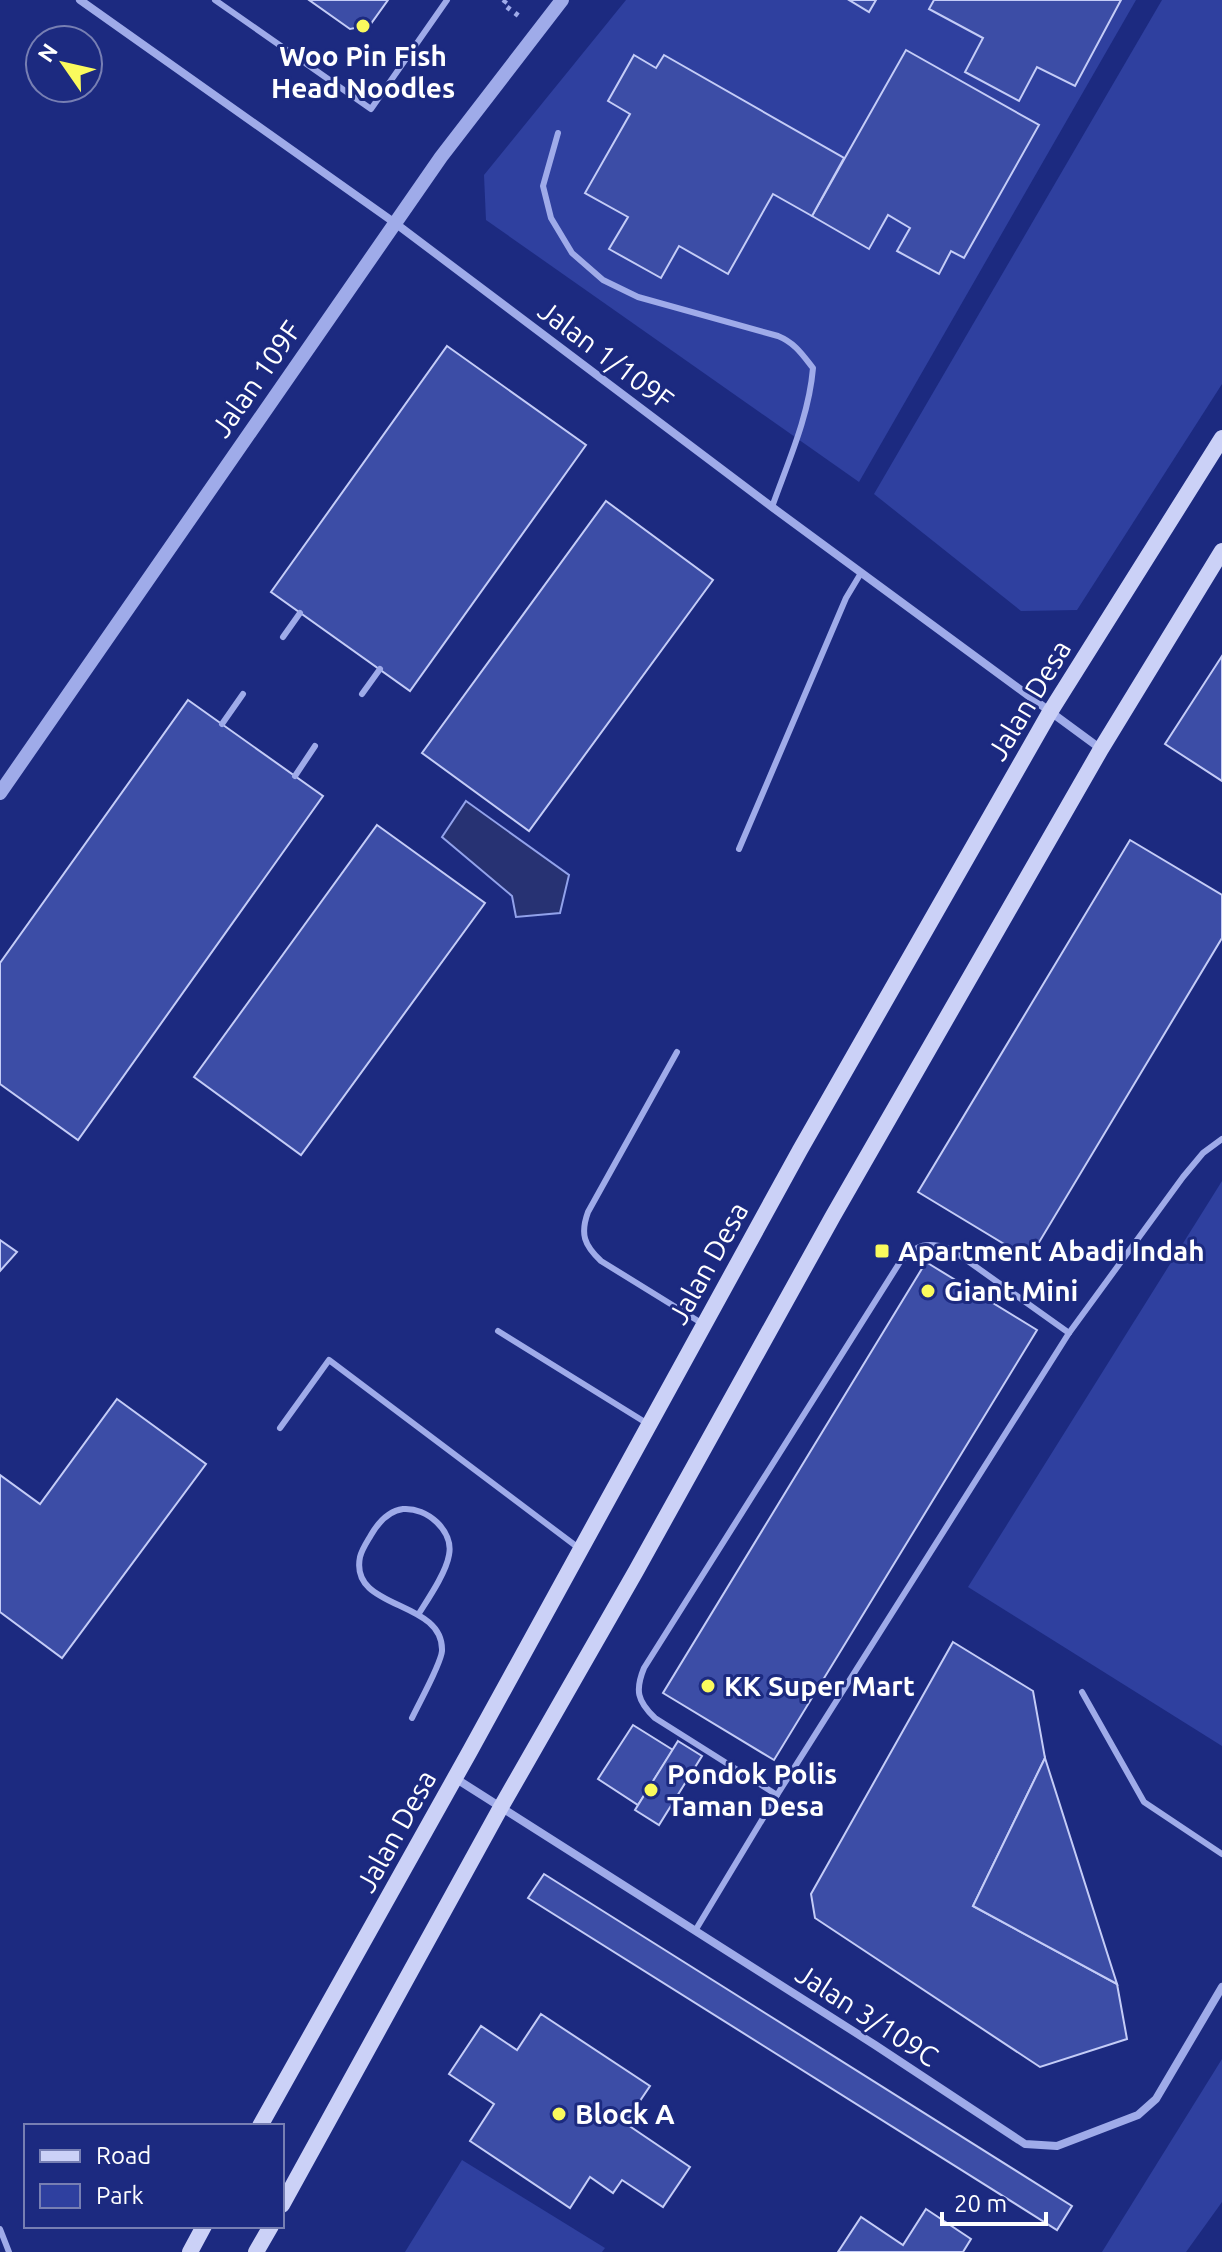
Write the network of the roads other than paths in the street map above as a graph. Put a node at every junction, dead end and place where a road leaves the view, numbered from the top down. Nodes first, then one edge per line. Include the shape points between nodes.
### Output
1 (80, 0) edge
2 (215, 0) edge
3 (234, 0) edge
4 (447, 0) edge
5 (562, 0) edge
6 (228, 9) junction
7 (558, 133) dead end
8 (395, 223) junction
9 (1222, 438) edge
10 (772, 507) junction
11 (1222, 551) edge
12 (861, 573) junction
13 (300, 613) dead end
14 (283, 637) dead end
15 (380, 669) dead end
16 (243, 694) dead end
17 (362, 694) dead end
18 (1050, 712) junction
19 (222, 724) dead end
20 (315, 746) dead end
21 (1101, 749) junction
22 (295, 776) dead end
23 (0, 793) edge
24 (739, 849) dead end
25 (677, 1052) dead end
26 (1222, 1139) edge
27 (703, 1324) junction
28 (498, 1331) dead end
29 (1069, 1333) junction
30 (648, 1424) junction
31 (280, 1428) dead end
32 (580, 1549) junction
33 (418, 1615) junction
34 (1082, 1692) dead end
35 (412, 1718) dead end
36 (455, 1778) junction
37 (777, 1795) junction
38 (501, 1807) junction
39 (1222, 1854) edge
40 (695, 1931) junction
41 (1222, 1987) edge
42 (261, 2124) edge
43 (284, 2201) edge
44 (203, 2228) edge
45 (270, 2228) edge
46 (0, 2229) edge
47 (9, 2252) edge
48 (190, 2252) edge
49 (256, 2252) edge

1 - 8 street, Jalan 1/109F
2 - 6 lane
3 - 6 lane
4 - 6 lane via 371,109
5 - 8 street, Jalan 109F
7 - 10 lane via 543,186 551,218 572,253 603,280 638,297 790,341 813,368 805,413
8 - 10 street, Jalan 1/109F
8 - 23 street, Jalan 109F
9 - 18 main road, Jalan Desa
10 - 12 street, Jalan 1/109F
11 - 21 main road
12 - 18 street, Jalan 1/109F
12 - 24 lane
13 - 14 lane
15 - 17 lane
16 - 19 lane
18 - 21 street, Jalan 1/109F
18 - 27 main road, Jalan Desa
20 - 22 lane
21 - 38 main road
25 - 27 lane via 588,1212 585,1239 601,1261
26 - 29 lane via 1183,1177
27 - 30 main road, Jalan Desa
28 - 30 lane
29 - 37 lane
29 - 37 lane via 951,1249 937,1245 910,1251 865,1316 639,1681 639,1695 655,1718
30 - 32 main road, Jalan Desa
31 - 32 lane via 329,1360
32 - 36 main road, Jalan Desa
33 - 33 lane via 367,1587 361,1573 365,1544 387,1515 401,1509 430,1516 449,1542 445,1568
33 - 35 lane via 432,1624 442,1653
34 - 39 lane via 1144,1802
36 - 38 street, Jalan 3/109C
36 - 42 main road, Jalan Desa
37 - 40 lane
38 - 40 street, Jalan 3/109C
38 - 43 main road
40 - 41 street, Jalan 3/109C via 1025,2144 1057,2146 1138,2115 1156,2099
44 - 48 main road
45 - 49 main road
46 - 47 lane

